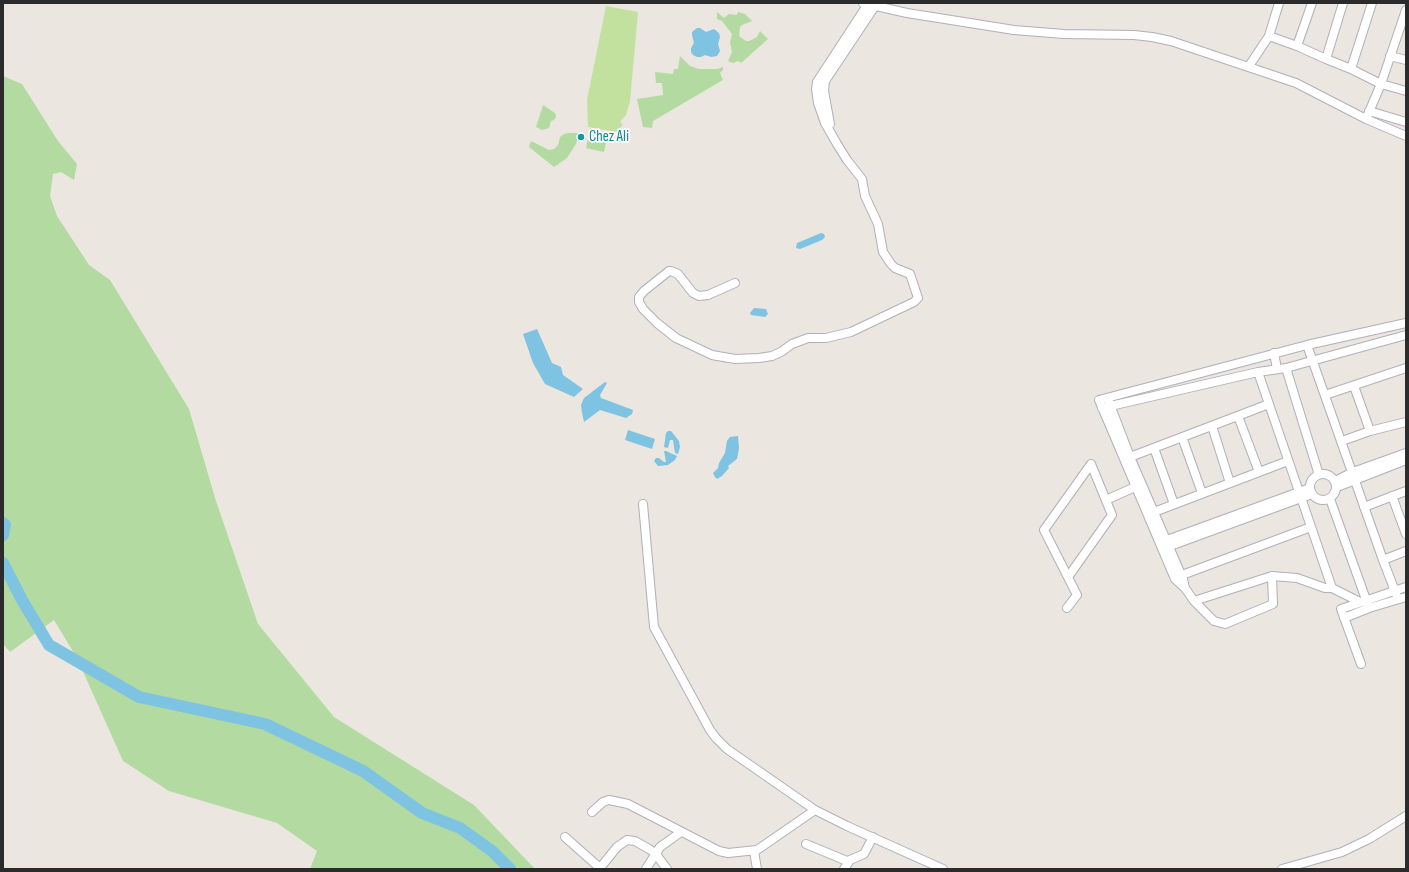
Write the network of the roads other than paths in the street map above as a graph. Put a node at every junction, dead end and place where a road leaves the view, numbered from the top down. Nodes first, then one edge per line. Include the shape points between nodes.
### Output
1 (1279, 3) edge
2 (1312, 3) edge
3 (1342, 3) edge
4 (1372, 3) edge
5 (868, 4) edge
6 (1406, 10) edge
7 (1403, 27) edge
8 (1269, 36) junction
9 (1297, 46) junction
10 (1390, 56) junction
11 (1326, 59) junction
12 (1406, 60) edge
13 (1249, 66) junction
14 (1352, 69) junction
15 (1381, 84) junction
16 (1406, 91) edge
17 (1369, 110) junction
18 (1366, 119) junction
19 (1406, 122) edge
20 (1406, 136) edge
21 (735, 283) dead end
22 (1406, 323) edge
23 (1392, 327) junction
24 (1364, 333) junction
25 (1406, 335) edge
26 (1395, 338) junction
27 (1336, 339) junction
28 (1307, 345) junction
29 (1368, 346) junction
30 (1274, 353) junction
31 (1340, 354) junction
32 (1246, 361) junction
33 (1313, 361) junction
34 (1219, 368) junction
35 (1406, 368) edge
36 (1281, 369) junction
37 (1254, 373) junction
38 (1189, 376) junction
39 (1220, 380) junction
40 (1162, 383) junction
41 (1354, 386) junction
42 (1192, 387) junction
43 (1165, 393) junction
44 (1325, 395) junction
45 (1107, 398) junction
46 (1269, 404) junction
47 (1110, 406) junction
48 (1102, 408) junction
49 (1238, 416) junction
50 (1406, 422) edge
51 (1212, 426) junction
52 (1370, 431) junction
53 (1182, 437) junction
54 (1342, 440) junction
55 (1154, 448) junction
56 (1406, 453) edge
57 (1130, 457) junction
58 (1406, 460) edge
59 (1288, 461) junction
60 (1259, 472) junction
61 (1319, 475) junction
62 (1354, 476) junction
63 (1230, 483) junction
64 (1336, 484) junction
65 (1139, 487) junction
66 (1311, 491) junction
67 (1406, 491) edge
68 (1202, 494) junction
69 (1300, 495) junction
70 (1392, 496) junction
71 (1330, 499) junction
72 (1106, 500) junction
73 (644, 504) dead end
74 (1174, 504) junction
75 (1364, 507) junction
76 (1154, 512) junction
77 (1311, 527) junction
78 (1406, 534) edge
79 (1168, 543) junction
80 (1406, 551) edge
81 (1383, 560) junction
82 (1182, 575) junction
83 (1272, 576) junction
84 (1068, 577) junction
85 (1406, 587) edge
86 (1185, 588) junction
87 (1332, 588) junction
88 (1400, 596) edge
89 (1194, 601) junction
90 (1365, 603) junction
91 (1068, 608) dead end
92 (1344, 618) junction
93 (1361, 664) dead end
94 (815, 810) junction
95 (592, 812) dead end
96 (1406, 816) edge
97 (681, 832) junction
98 (565, 837) dead end
99 (873, 837) junction
100 (806, 844) dead end
101 (754, 851) junction
102 (655, 853) junction
103 (850, 860) junction
104 (600, 868) edge
105 (646, 869) edge
106 (667, 869) edge
107 (756, 869) edge
108 (844, 869) edge
109 (943, 869) edge
110 (1282, 869) edge

1 - 8 street
2 - 9 street
3 - 11 street
4 - 14 street
5 - 13 street via 1014,30 1161,38
5 - 21 street via 826,81 823,109 831,133 844,157 862,179 865,196 878,224 883,252 895,268 910,274 917,299 851,332 826,338 808,338 770,356 734,359 712,355 676,338 657,323 639,302 639,297 644,291 669,271 678,274 693,293 699,296 708,295
6 - 7 street
7 - 10 street
8 - 9 street
8 - 13 street
9 - 11 street
10 - 12 street
10 - 15 street
11 - 14 street
13 - 18 street via 1306,87
14 - 15 street
15 - 16 street
15 - 17 street
17 - 18 street
17 - 19 street
18 - 20 street
22 - 23 street
23 - 24 street
23 - 26 street
24 - 27 street
24 - 29 street
25 - 26 street
26 - 29 street
27 - 28 street
27 - 31 street
28 - 30 street
28 - 33 street
29 - 31 street
30 - 32 street
30 - 36 street
31 - 33 street
32 - 34 street
32 - 37 street
33 - 36 street
33 - 44 street
34 - 38 street
34 - 39 street
35 - 41 street
36 - 37 street
36 - 61 street
37 - 39 street
37 - 46 street
38 - 40 street
38 - 42 street
39 - 42 street
40 - 43 street
40 - 45 street
41 - 44 street
41 - 52 street
42 - 43 street
43 - 47 street
44 - 54 street
45 - 47 street
45 - 48 street via 1099,400
46 - 49 street
46 - 59 street
47 - 48 street
47 - 57 street
48 - 65 street
49 - 51 street
49 - 60 street
50 - 52 street
51 - 53 street
51 - 63 street
52 - 54 street
53 - 55 street
53 - 68 street
54 - 62 street
55 - 57 street
55 - 74 street
56 - 62 street
57 - 65 street
58 - 62 street
59 - 60 street
59 - 69 street
60 - 63 street
61 - 64 street via 1328,475
61 - 66 street via 1311,482
62 - 64 street
62 - 75 street
63 - 68 street
64 - 71 street via 1335,493
65 - 72 street
65 - 76 street
65 - 86 street via 1175,579
66 - 69 street
66 - 71 street via 1318,500
67 - 70 street
68 - 74 street
69 - 77 street
69 - 79 street
70 - 75 street
70 - 78 street
71 - 90 street
72 - 84 street via 1112,515
72 - 84 street via 1091,464 1044,530
73 - 94 street via 654,627 710,730 727,749
74 - 76 street
75 - 81 street
76 - 79 street
77 - 82 street
77 - 87 street
79 - 82 street
80 - 81 street
81 - 88 street
82 - 86 street
83 - 87 street via 1297,578
83 - 89 street
83 - 89 street via 1273,604 1225,624 1214,621
84 - 91 street via 1077,595
85 - 88 street
86 - 89 street
87 - 90 street
88 - 90 street
90 - 92 street
90 - 92 street via 1341,609
92 - 93 street
94 - 99 street
94 - 101 street
95 - 97 street via 603,802 613,800 634,806
96 - 110 street via 1342,852
97 - 101 street via 722,853
97 - 102 street
98 - 104 street
99 - 103 street via 864,854
99 - 109 street
100 - 103 street
101 - 107 street
102 - 104 street via 635,841 626,840
102 - 105 street
102 - 106 street
103 - 108 street

